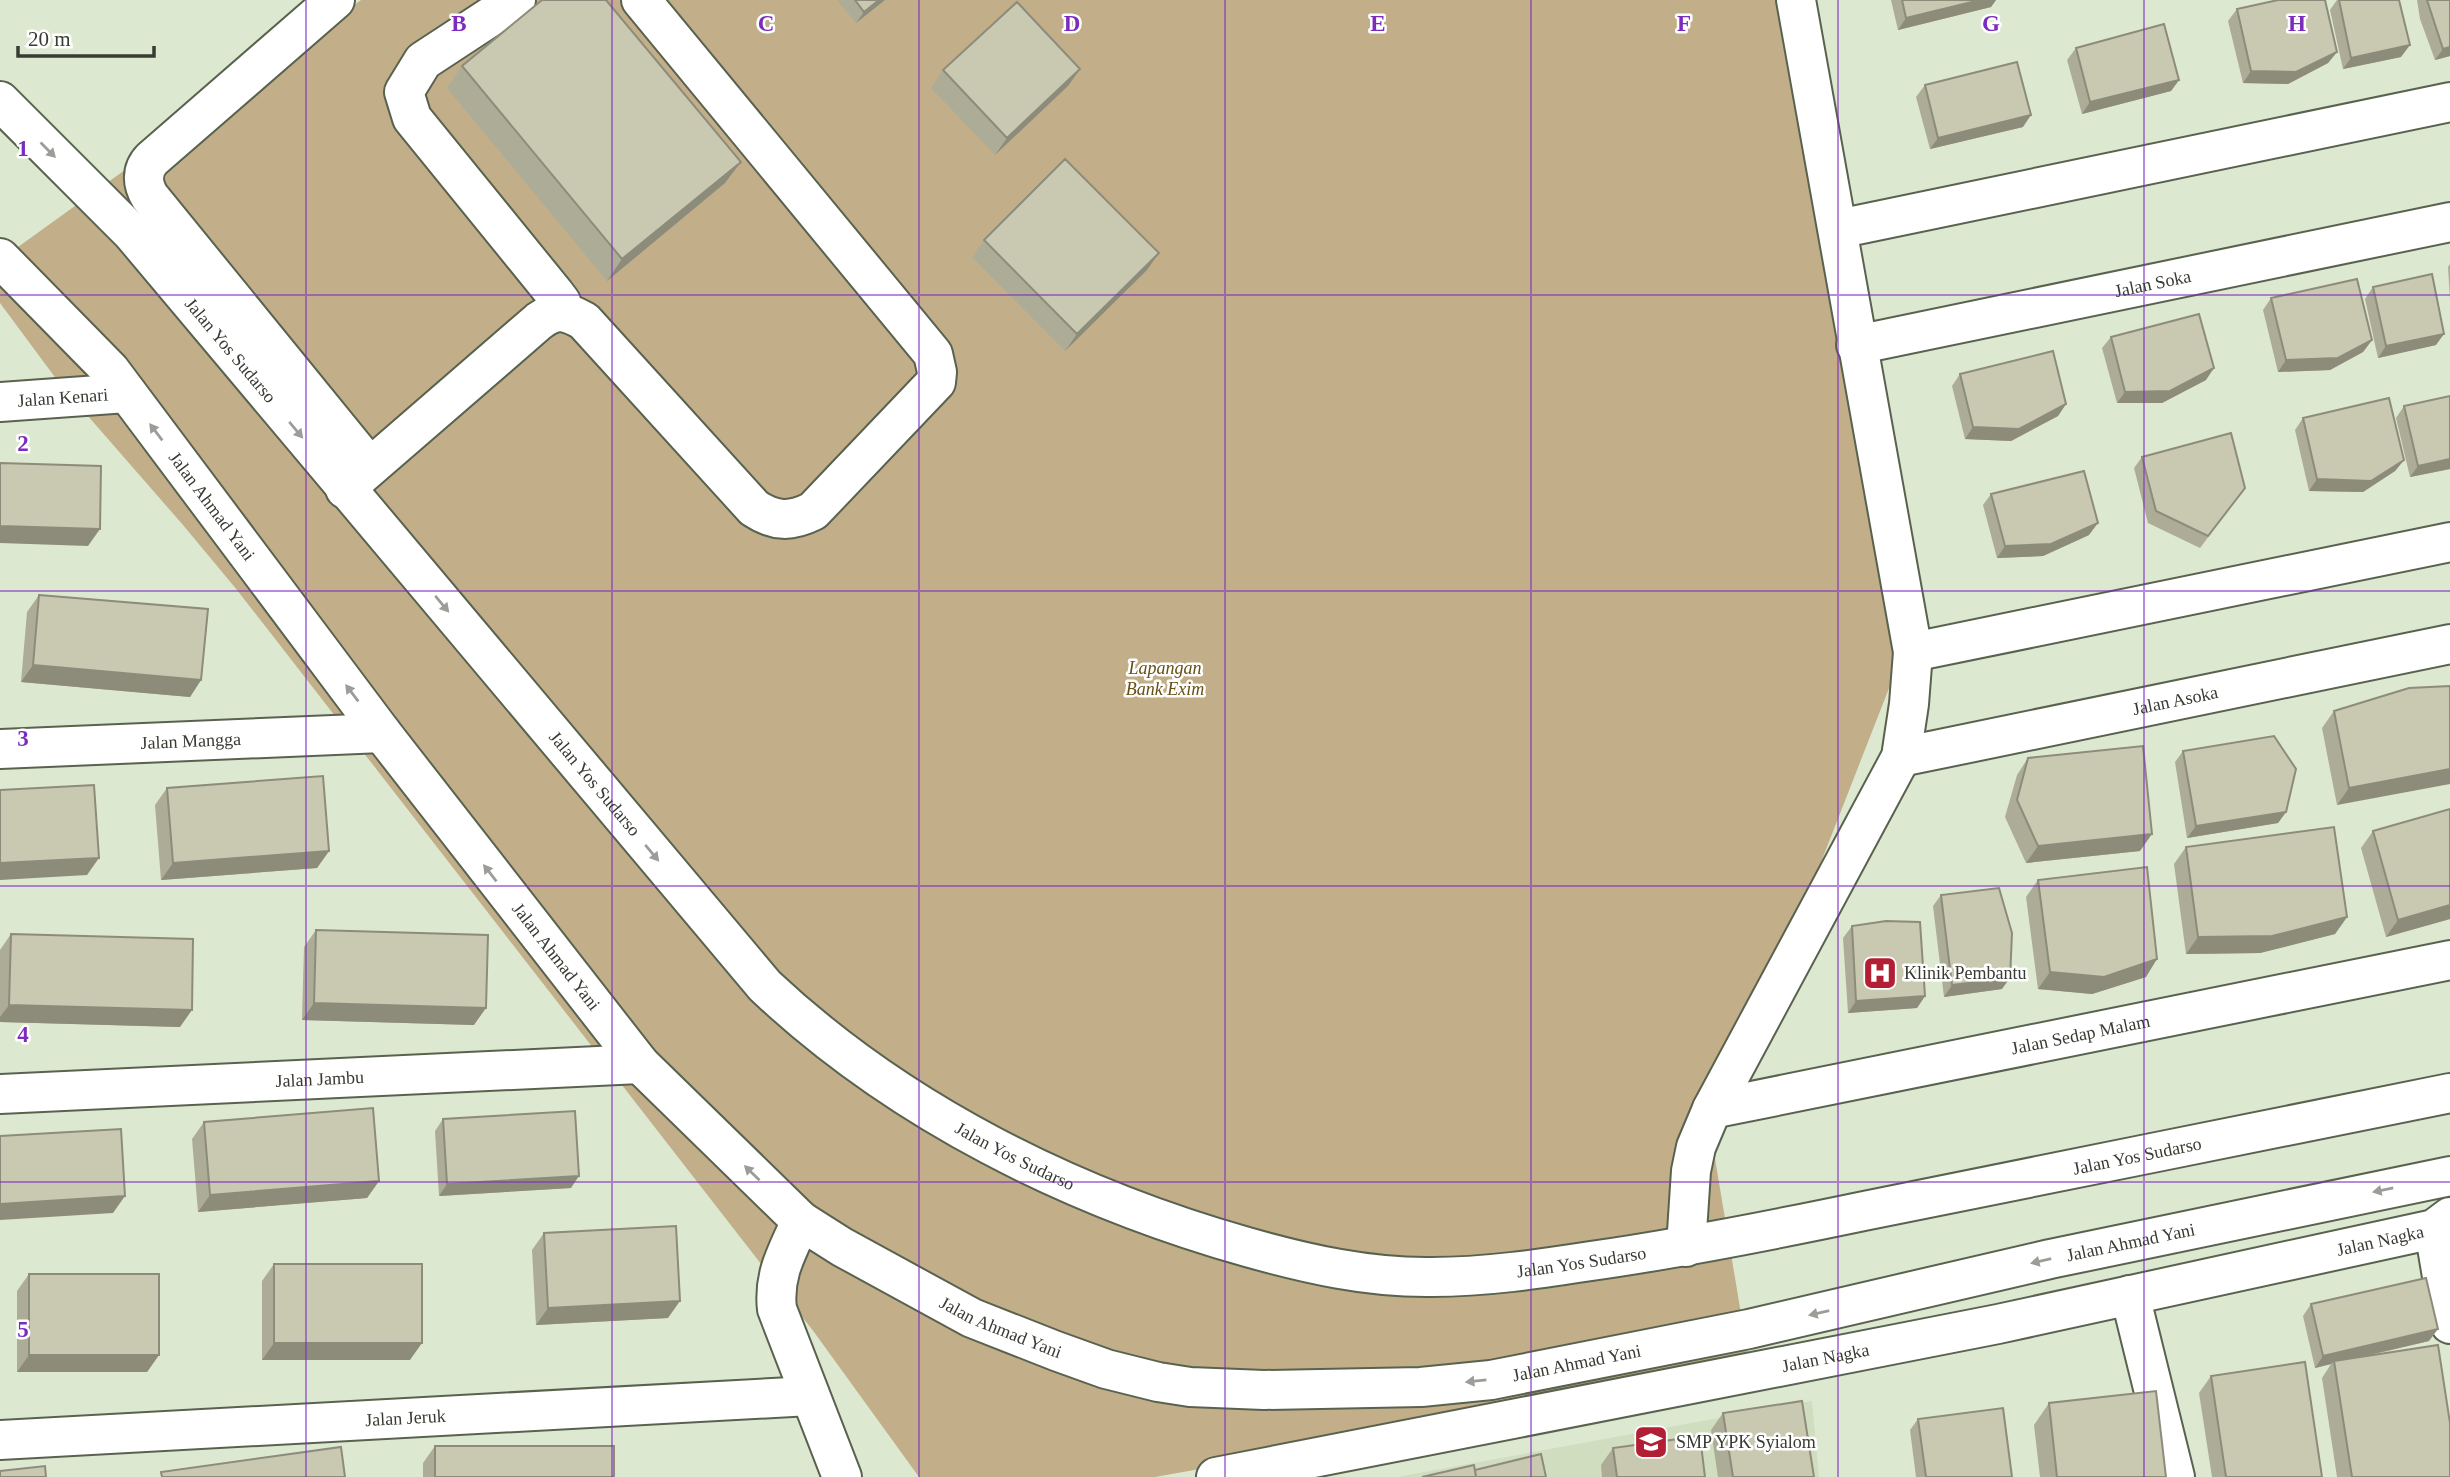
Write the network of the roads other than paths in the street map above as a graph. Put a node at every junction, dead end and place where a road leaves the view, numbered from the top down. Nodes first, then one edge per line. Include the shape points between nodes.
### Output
1 (335, 0) edge
2 (516, 0) edge
3 (641, 0) edge
4 (1796, 0) edge
5 (0, 101) edge
6 (2450, 102) edge
7 (2450, 222) edge
8 (1838, 229) junction
9 (0, 258) edge
10 (558, 312) junction
11 (1856, 345) junction
12 (127, 393) junction
13 (0, 402) edge
14 (357, 477) junction
15 (2450, 542) edge
16 (2450, 644) edge
17 (1913, 652) junction
18 (382, 733) junction
19 (0, 749) edge
20 (1901, 757) junction
21 (2450, 960) edge
22 (640, 1064) junction
23 (2450, 1093) edge
24 (0, 1094) edge
25 (1712, 1109) junction
26 (2450, 1176) edge
27 (801, 1221) junction
28 (2442, 1223) edge
29 (1686, 1247) junction
30 (2130, 1295) junction
31 (2450, 1324) edge
32 (810, 1396) junction
33 (0, 1440) edge
34 (842, 1477) edge
35 (1216, 1477) edge
36 (2175, 1477) edge

1 - 14 main road via 152,159 144,183
2 - 10 main road via 423,61 404,92 412,118 555,294 561,302
3 - 10 main road via 933,355 936,382 813,510 777,520 754,508 584,321
4 - 8 main road
5 -> 14 main road, Jalan Yos Sudarso via 132,233
6 - 8 main road
7 - 11 main road, Jalan Soka
8 - 11 main road
9 - 12 main road, Jalan Ahmad Yani
10 - 14 main road via 540,321
11 - 17 main road
12 - 13 main road, Jalan Kenari
18 -> 12 main road, Jalan Ahmad Yani
14 -> 29 main road, Jalan Yos Sudarso via 765,986 859,1066 927,1111 1009,1154 1184,1229 1346,1271 1430,1277 1503,1273
15 - 17 main road
16 - 20 main road, Jalan Asoka
17 - 20 main road
18 - 19 main road, Jalan Mangga
22 -> 18 main road, Jalan Ahmad Yani
20 - 25 main road
21 - 25 main road, Jalan Sedap Malam
22 - 24 main road, Jalan Jambu
27 -> 22 main road, Jalan Ahmad Yani
23 - 29 main road, Jalan Yos Sudarso
25 - 29 main road via 1691,1171
26 -> 27 main road, Jalan Ahmad Yani via 2050,1259 1735,1331 1490,1380 1422,1387 1190,1387 1107,1369 972,1318
27 - 32 main road via 775,1289 777,1309
28 - 30 main road, Jalan Nagka
28 - 31 main road
30 - 35 main road, Jalan Nagka
30 - 36 main road
32 - 33 main road, Jalan Jeruk
32 - 34 main road

